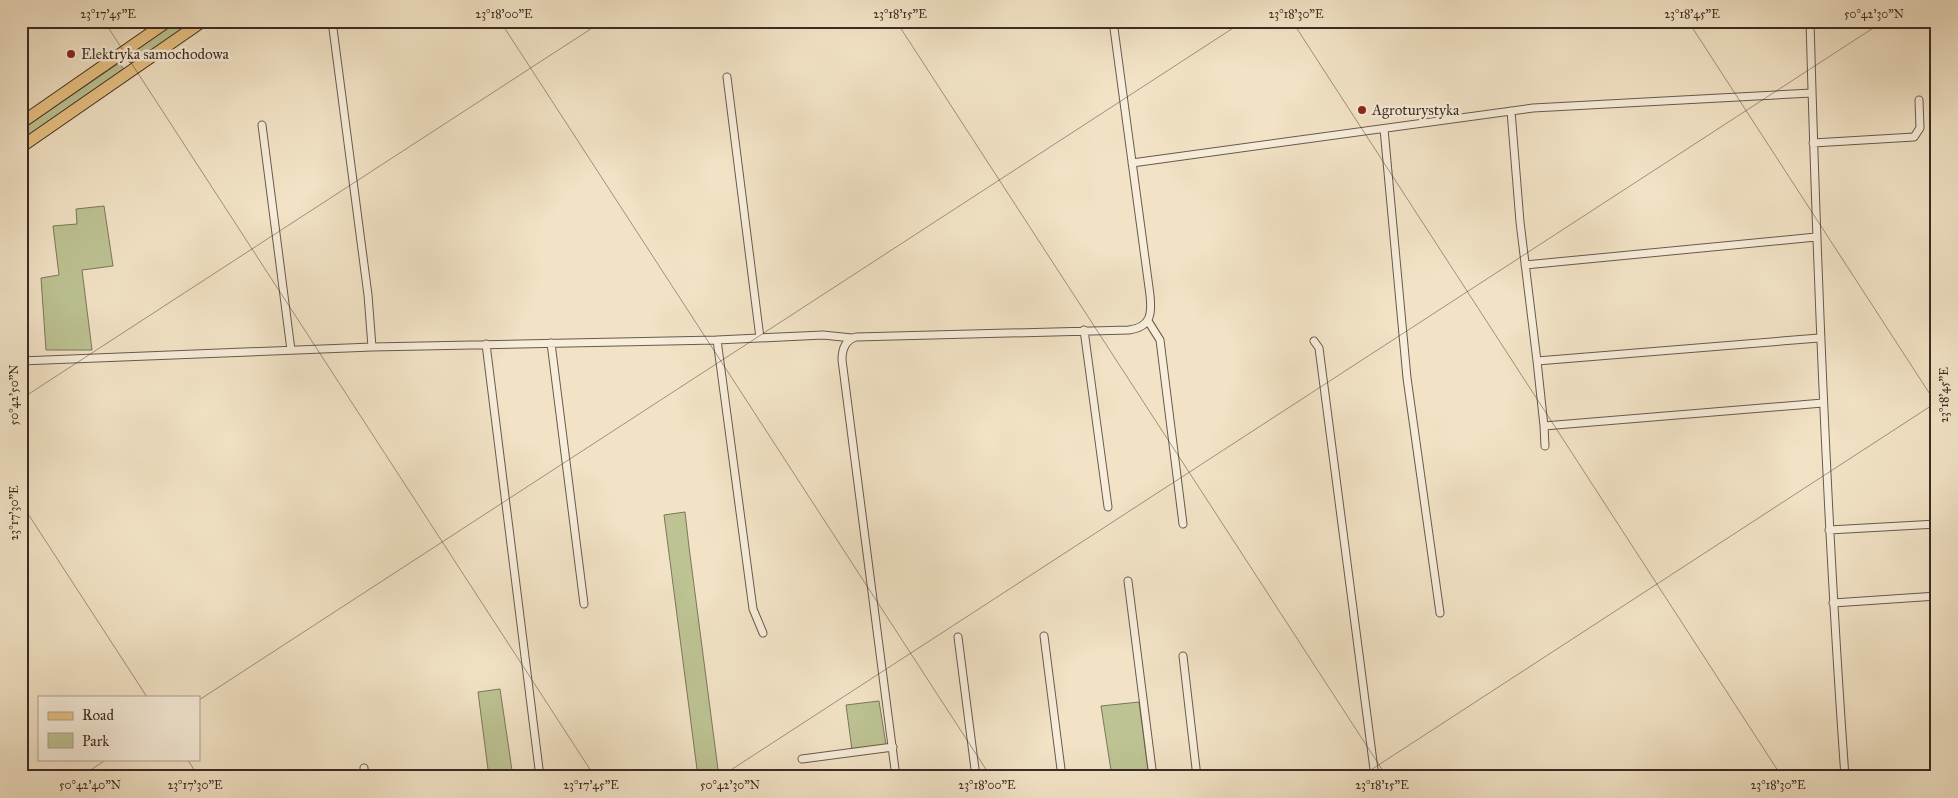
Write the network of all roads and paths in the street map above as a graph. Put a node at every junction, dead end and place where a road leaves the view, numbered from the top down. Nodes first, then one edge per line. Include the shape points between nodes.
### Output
1 (168, 21) edge
2 (203, 21) edge
3 (332, 21) edge
4 (1113, 21) edge
5 (1810, 21) edge
6 (120, 54) junction
7 (131, 71) junction
8 (726, 78) dead end
9 (1812, 93) junction
10 (1919, 100) dead end
11 (1511, 111) junction
12 (21, 123) edge
13 (262, 125) dead end
14 (1384, 129) junction
15 (1813, 143) junction
16 (21, 147) edge
17 (1132, 163) junction
18 (1816, 237) junction
19 (1525, 265) junction
20 (1148, 321) junction
21 (1084, 330) junction
22 (760, 338) junction
23 (852, 338) junction
24 (1819, 338) junction
25 (717, 340) junction
26 (1314, 341) dead end
27 (551, 343) junction
28 (486, 344) junction
29 (372, 347) junction
30 (291, 350) junction
31 (21, 361) edge
32 (1537, 361) junction
33 (1823, 403) junction
34 (1544, 426) junction
35 (1545, 446) dead end
36 (1108, 507) dead end
37 (1183, 524) dead end
38 (1937, 524) edge
39 (1829, 530) junction
40 (1128, 581) dead end
41 (1937, 596) edge
42 (1833, 603) junction
43 (584, 604) dead end
44 (1440, 613) dead end
45 (763, 633) dead end
46 (1044, 636) dead end
47 (958, 637) dead end
48 (1183, 656) dead end
49 (893, 747) junction
50 (802, 759) dead end
51 (364, 768) dead end
52 (365, 777) edge
53 (540, 777) edge
54 (896, 777) edge
55 (976, 777) edge
56 (1062, 777) edge
57 (1153, 777) edge
58 (1197, 777) edge
59 (1374, 777) edge
60 (1846, 777) edge

1 - 6 main road
2 - 7 main road
3 - 29 street
4 - 17 street
5 - 9 street
6 - 7 main road
6 - 12 main road
7 - 16 main road
8 - 22 street
9 - 11 street
9 - 15 street
10 - 15 street via 1920,128 1914,137
11 - 14 street
11 - 19 street
13 - 30 street
14 - 17 street
14 - 44 street via 1408,378
15 - 18 street
17 - 20 street via 1151,309
18 - 19 street
18 - 24 street
19 - 32 street
20 - 21 street via 1135,329
20 - 37 street via 1160,340
21 - 23 street
21 - 36 street
22 - 23 street via 823,335
22 - 25 street
23 - 49 street via 843,348 842,360
24 - 32 street
24 - 33 street
25 - 27 street
25 - 45 street via 753,609
26 - 59 street via 1320,348
27 - 28 street
27 - 43 street
28 - 29 street
28 - 53 street
29 - 30 street
30 - 31 street
32 - 34 street
33 - 34 street
33 - 39 street
34 - 35 street
38 - 39 street
39 - 42 street
40 - 57 street
41 - 42 street
42 - 60 street
46 - 56 street
47 - 55 street
48 - 58 street
49 - 50 street
49 - 54 street
51 - 52 street

